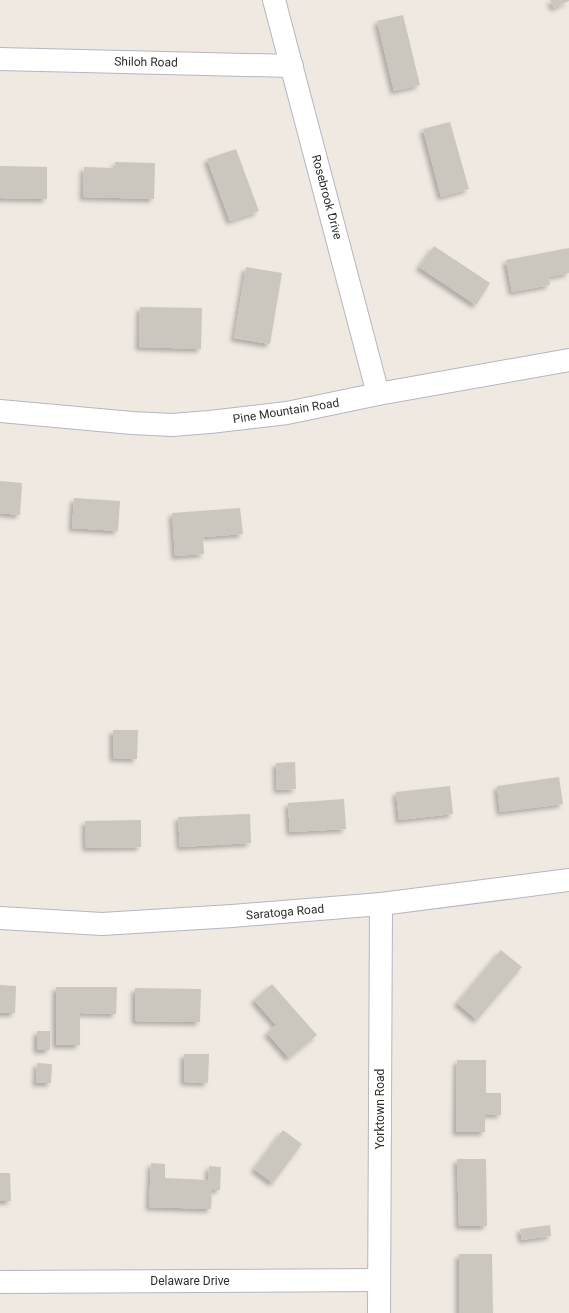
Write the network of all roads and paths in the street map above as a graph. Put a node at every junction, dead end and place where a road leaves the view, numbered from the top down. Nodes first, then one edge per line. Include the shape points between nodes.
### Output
1 (274, 0) edge
2 (0, 59) edge
3 (292, 66) junction
4 (569, 360) edge
5 (378, 394) junction
6 (0, 411) edge
7 (569, 880) edge
8 (381, 904) junction
9 (0, 918) edge
10 (379, 1280) junction
11 (0, 1282) edge
12 (379, 1313) edge

1 - 3 street, Rosebrook Drive
2 - 3 street, Shiloh Road
3 - 5 street, Rosebrook Drive
4 - 5 street, Pine Mountain Road
5 - 6 street, Pine Mountain Road via 287,413 172,425
7 - 8 street, Saratoga Road
8 - 9 street, Saratoga Road via 102,924
8 - 10 street, Yorktown Road
10 - 11 street, Delaware Drive
10 - 12 street, Yorktown Road

